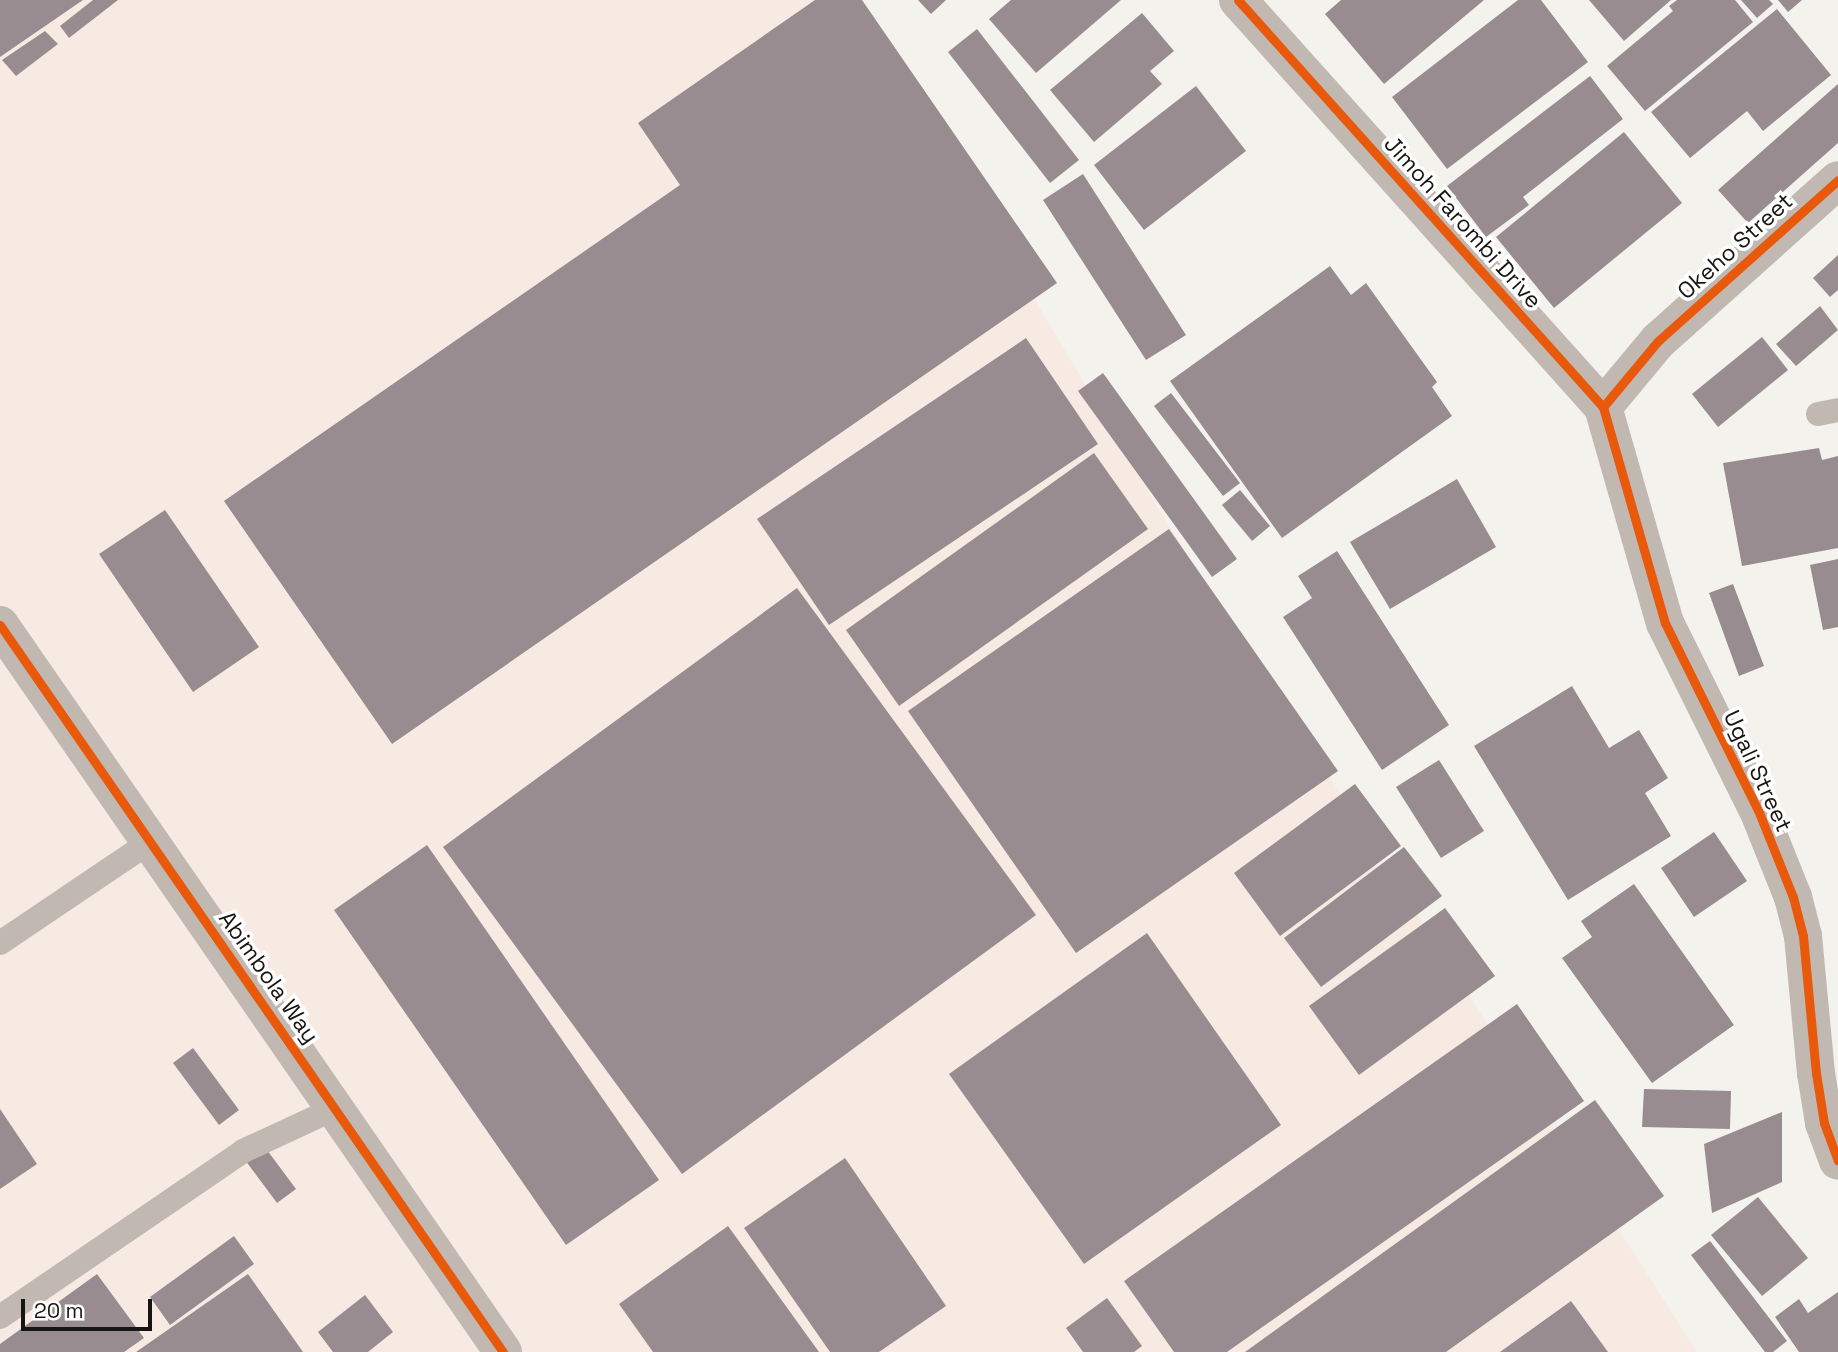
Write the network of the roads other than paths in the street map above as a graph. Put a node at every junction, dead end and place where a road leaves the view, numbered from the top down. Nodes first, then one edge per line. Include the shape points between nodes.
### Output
1 (1238, 0) edge
2 (1838, 180) edge
3 (1603, 407) junction
4 (0, 625) edge
5 (151, 841) junction
6 (0, 943) edge
7 (336, 1108) junction
8 (1838, 1161) edge
9 (0, 1317) edge
10 (503, 1352) edge

1 - 3 street, Jimoh Farombi Drive
2 - 3 street, Okeho Street via 1658,341
3 - 8 street, Ugali Street via 1665,623 1758,810 1793,897 1803,936 1824,1123
4 - 5 street, Abimbola Way
5 - 6 lane
5 - 7 street, Abimbola Way
7 - 9 lane via 243,1151
7 - 10 street, Abimbola Way

